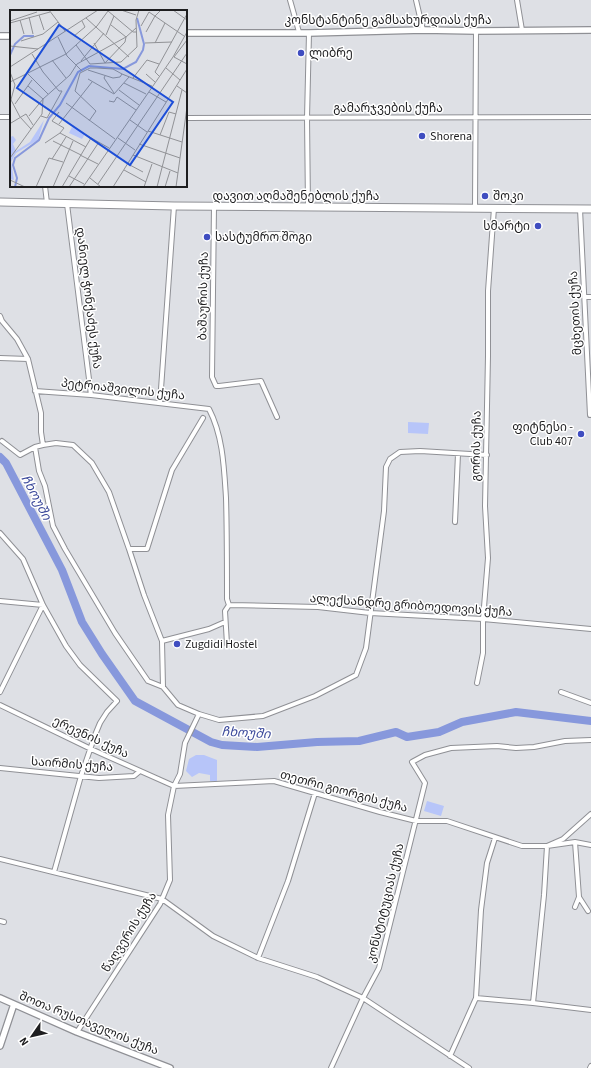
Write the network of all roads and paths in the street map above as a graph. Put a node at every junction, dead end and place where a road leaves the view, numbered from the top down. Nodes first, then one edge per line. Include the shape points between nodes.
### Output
1 (290, 0) edge
2 (416, 0) edge
3 (517, 0) edge
4 (423, 30) junction
5 (522, 30) junction
6 (591, 30) edge
7 (476, 31) junction
8 (299, 32) junction
9 (187, 33) edge
10 (309, 33) junction
11 (591, 117) edge
12 (187, 118) edge
13 (307, 118) junction
14 (474, 118) junction
15 (45, 187) edge
16 (0, 202) edge
17 (47, 204) junction
18 (67, 204) junction
19 (174, 206) junction
20 (214, 206) junction
21 (308, 207) junction
22 (475, 208) junction
23 (494, 208) junction
24 (580, 209) junction
25 (591, 209) edge
26 (292, 234) dead end
27 (214, 239) junction
28 (584, 297) junction
29 (591, 297) edge
30 (0, 316) edge
31 (0, 358) edge
32 (28, 359) junction
33 (589, 369) edge
34 (35, 391) junction
35 (91, 395) junction
36 (160, 403) junction
37 (590, 416) dead end
38 (277, 417) dead end
39 (203, 418) dead end
40 (2, 441) dead end
41 (44, 445) junction
42 (35, 447) junction
43 (458, 454) junction
44 (487, 455) junction
45 (455, 522) dead end
46 (0, 534) edge
47 (130, 549) junction
48 (0, 600) edge
49 (43, 605) junction
50 (229, 605) junction
51 (370, 614) junction
52 (483, 619) junction
53 (225, 622) junction
54 (591, 629) edge
55 (162, 641) junction
56 (228, 644) dead end
57 (478, 683) dead end
58 (163, 687) junction
59 (0, 692) edge
60 (561, 692) dead end
61 (591, 703) edge
62 (0, 705) edge
63 (199, 714) junction
64 (591, 740) edge
65 (91, 749) junction
66 (0, 768) edge
67 (140, 771) junction
68 (81, 776) junction
69 (174, 786) junction
70 (315, 793) junction
71 (591, 814) edge
72 (416, 821) junction
73 (495, 838) junction
74 (575, 842) junction
75 (591, 844) edge
76 (547, 846) junction
77 (0, 859) edge
78 (54, 872) junction
79 (579, 897) junction
80 (162, 899) junction
81 (575, 907) dead end
82 (588, 911) dead end
83 (258, 958) junction
84 (0, 998) edge
85 (363, 998) junction
86 (476, 998) junction
87 (533, 1003) junction
88 (14, 1004) junction
89 (591, 1010) edge
90 (77, 1032) junction
91 (0, 1046) edge
92 (450, 1056) junction
93 (170, 1068) edge
94 (331, 1068) edge
95 (469, 1068) edge

1 - 8 street
2 - 4 street
3 - 5 street
4 - 7 main road, კონსტანტინე გამსახურდიას ქუჩა
4 - 10 main road, კონსტანტინე გამსახურდიას ქუჩა
5 - 6 main road, კონსტანტინე გამსახურდიას ქუჩა
5 - 7 main road, კონსტანტინე გამსახურდიას ქუჩა
7 - 14 street
8 - 9 main road, კონსტანტინე გამსახურდიას ქუჩა
8 - 10 main road, კონსტანტინე გამსახურდიას ქუჩა
10 - 13 street
11 - 14 street, გამარჯვების ქუჩა
12 - 13 street, გამარჯვების ქუჩა
13 - 14 street, გამარჯვების ქუჩა
13 - 21 street
14 - 22 street
15 - 17 street
16 - 17 highway, დავით აღმაშენებლის ქუჩა
17 - 18 highway, დავით აღმაშენებლის ქუჩა
18 - 19 highway, დავით აღმაშენებლის ქუჩა
18 - 35 street, დანიელ ჭონქაძეს ქუჩა
19 - 20 highway, დავით აღმაშენებლის ქუჩა
19 - 36 street
20 - 21 highway, დავით აღმაშენებლის ქუჩა
20 - 27 street, ბაშაურის ქუჩა
21 - 22 highway, დავით აღმაშენებლის ქუჩა
22 - 23 highway, დავით აღმაშენებლის ქუჩა
23 - 24 highway, დავით აღმაშენებლის ქუჩა
23 - 44 street, გორის ქუჩა via 488,291
24 - 25 highway, დავით აღმაშენებლის ქუჩა
24 - 28 street, მცხეთის ქუჩა
26 - 27 street
27 - 38 street, ბაშაურის ქუჩა via 212,376 216,386 262,382
28 - 29 street
28 - 33 street, მცხეთის ქუჩა
30 - 32 street
31 - 32 street
32 - 34 street
33 - 37 street, მცხეთის ქუჩა
34 - 35 street, პეტრიაშვილის ქუჩა
34 - 41 street via 41,412
35 - 36 street, პეტრიაშვილის ქუჩა
36 - 50 street, პეტრიაშვილის ქუჩა via 209,409 214,420 220,438 224,473
39 - 47 street via 172,470 147,549
40 - 42 street via 20,455
41 - 42 street
41 - 47 street via 74,445 92,463 109,492
42 - 58 street via 54,526 115,633 148,681
43 - 44 street
43 - 45 street
43 - 51 street via 400,452 388,462
44 - 52 street, გორის ქუჩა via 485,506 488,558
46 - 49 street via 23,559
47 - 55 street
48 - 49 street
49 - 59 street
49 - 65 street via 80,666 117,701 100,723
50 - 51 street, ალექსანდრე გრიბოედოვის ქუჩა via 318,607
50 - 53 street via 225,611
51 - 52 street, ალექსანდრე გრიბოედოვის ქუჩა
51 - 63 street via 366,648 356,675 315,696 263,716 219,720
52 - 54 street, ალექსანდრე გრიბოედოვის ქუჩა
52 - 57 street, გორის ქუჩა via 483,653
53 - 55 street via 209,629
53 - 56 street
55 - 58 street
58 - 63 street via 178,705
60 - 61 street
62 - 65 street, ერევნის ქუჩა
63 - 69 street, წაღვერის ქუჩა via 185,743 180,774
64 - 72 street, კონსტიტუციას ქუჩა via 565,741 534,747 451,748 425,755 412,762 425,783
65 - 67 street, ერევნის ქუჩა
65 - 68 street
66 - 68 street, საირმის ქუჩა
67 - 68 street, საირმის ქუჩა via 134,776
67 - 69 street, ერევნის ქუჩა
68 - 78 street
69 - 70 street, თეთრი გიორგის ქუჩა via 274,781
69 - 80 street, წაღვერის ქუჩა via 168,815 170,880
70 - 72 street, თეთრი გიორგის ქუჩა
70 - 83 street via 288,881
71 - 76 street, თეთრი გიორგის ქუჩა via 562,839
72 - 73 street, თეთრი გიორგის ქუჩა via 447,821
72 - 85 street, კონსტიტუციას ქუჩა via 379,968
73 - 76 street, თეთრი გიორგის ქუჩა via 522,846
73 - 86 street via 487,863 482,902
74 - 75 street
74 - 76 street
74 - 79 street
76 - 87 street
77 - 78 street
78 - 80 street
79 - 81 street
79 - 82 street
80 - 83 street via 213,936
80 - 90 street, წაღვერის ქუჩა
83 - 85 street via 317,977
84 - 88 main road, შოთა რუსთაველის ქუჩა
85 - 92 street
85 - 94 street, კონსტიტუციას ქუჩა
86 - 87 street
86 - 92 street
87 - 89 street
88 - 90 main road, შოთა რუსთაველის ქუჩა
88 - 91 main road
90 - 93 main road, შოთა რუსთაველის ქუჩა
92 - 95 street

